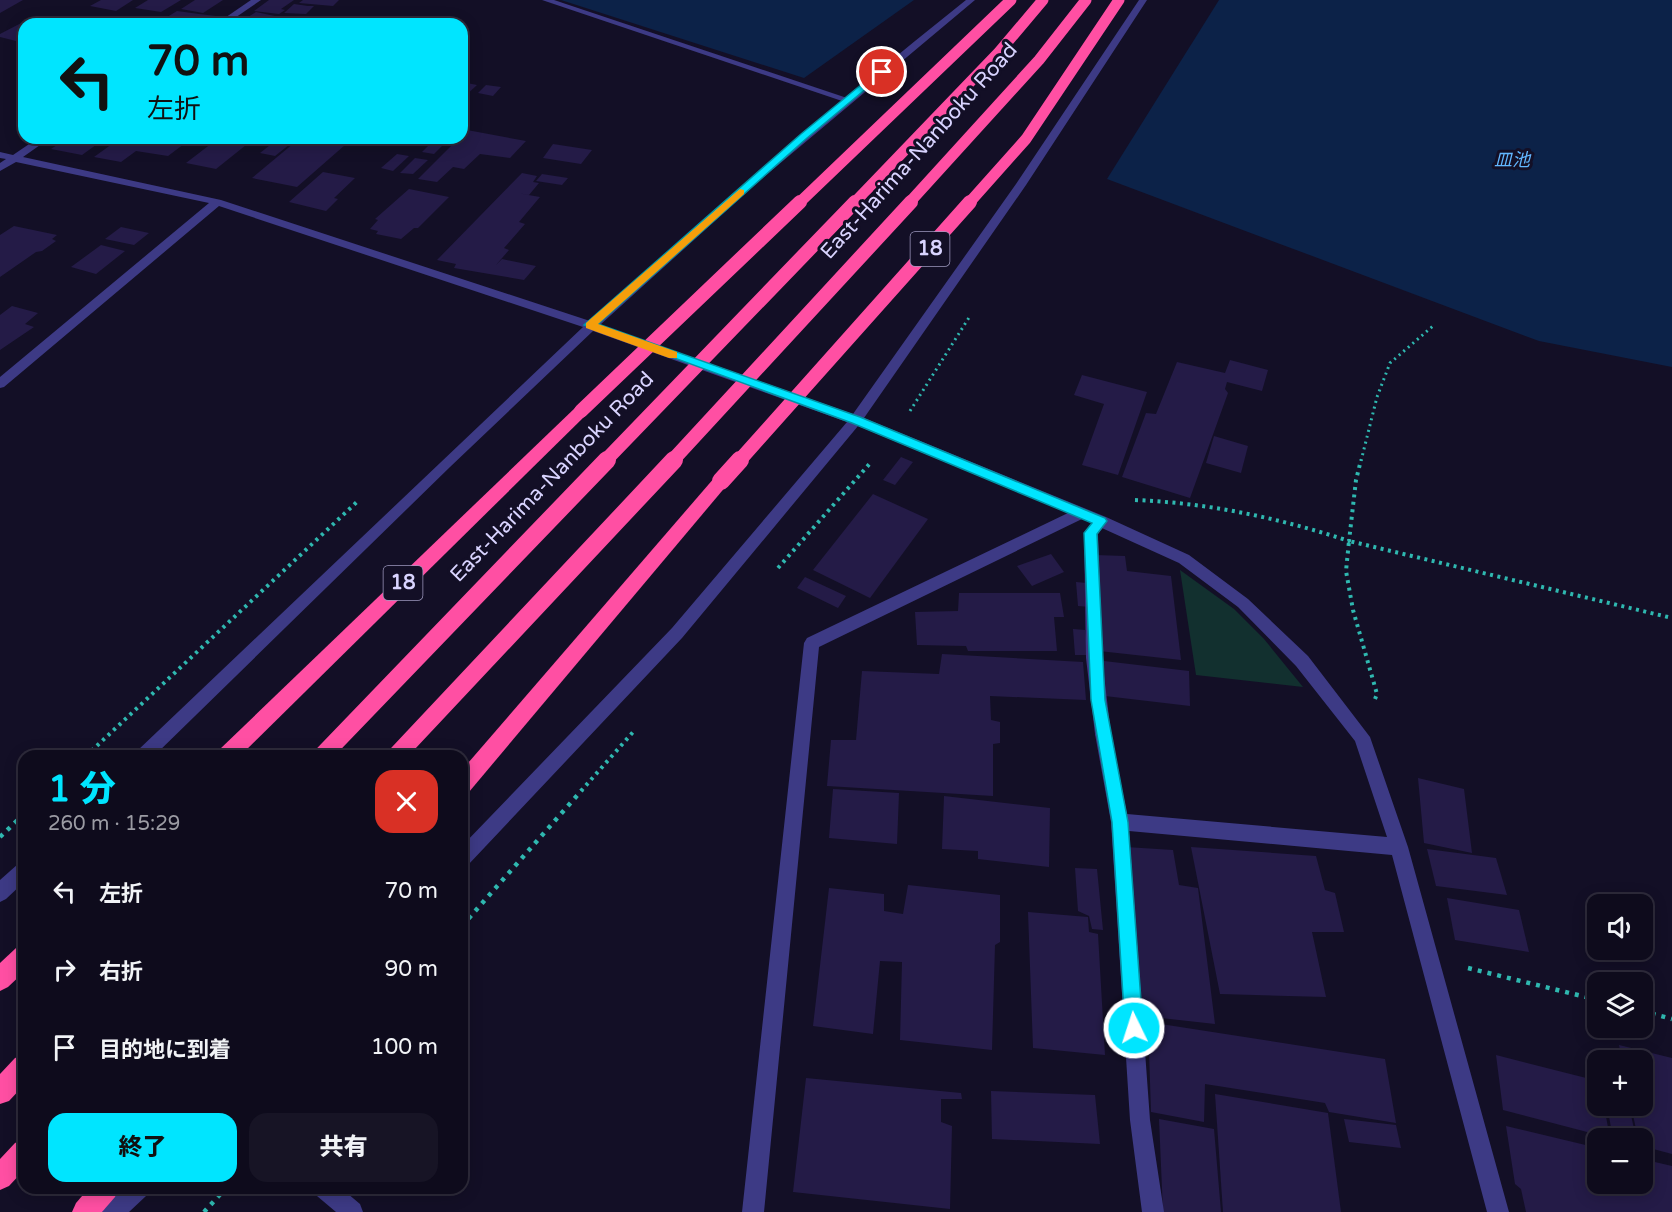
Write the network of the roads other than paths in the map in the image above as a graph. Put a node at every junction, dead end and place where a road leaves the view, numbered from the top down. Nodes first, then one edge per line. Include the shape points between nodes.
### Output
1 (257, 0) edge
2 (546, 0) edge
3 (971, 0) edge
4 (1011, 0) edge
5 (1044, 0) edge
6 (1086, 0) edge
7 (1119, 0) edge
8 (1143, 0) edge
9 (229, 18) edge
10 (848, 100) junction
11 (36, 144) edge
12 (0, 155) edge
13 (14, 158) junction
14 (0, 168) edge
15 (217, 202) junction
16 (590, 325) junction
17 (0, 384) edge
18 (856, 420) junction
19 (1081, 513) junction
20 (1101, 521) junction
21 (149, 750) edge
22 (232, 750) edge
23 (328, 750) edge
24 (402, 750) edge
25 (468, 777) edge
26 (1120, 822) junction
27 (1399, 847) junction
28 (468, 853) edge
29 (18, 876) edge
30 (0, 893) edge
31 (18, 962) edge
32 (0, 979) edge
33 (18, 1073) edge
34 (0, 1092) edge
35 (18, 1158) edge
36 (0, 1177) edge
37 (101, 1194) edge
38 (132, 1194) edge
39 (332, 1194) edge
40 (85, 1212) edge
41 (112, 1212) edge
42 (352, 1212) edge
43 (753, 1212) edge
44 (1153, 1212) edge
45 (1498, 1212) edge

1 - 9 street
2 - 10 street
3 - 10 street
4 - 22 highway, 18, bridge
5 - 23 highway, East-Harima-Nanboku Road, bridge via 999,52
6 - 24 highway, East-Harima-Nanboku Road / 18, bridge via 1039,60 758,370
7 - 25 highway, 18, bridge via 1026,139 721,481
8 - 18 street via 1021,185
10 - 16 street
11 - 13 street
12 - 13 street
13 - 14 street
13 - 15 street
15 - 16 street
15 - 17 street
16 - 18 street
16 - 21 street
18 - 19 street
18 - 28 street via 677,633
19 - 20 street
19 - 43 street via 812,643
20 - 26 street via 1091,533 1094,658 1103,734
20 - 27 street via 1184,559 1244,603 1302,661 1362,737
26 - 27 street
26 - 44 street via 1140,1120
27 - 45 street
29 - 30 street
31 - 32 highway
33 - 34 highway
35 - 36 highway
37 - 40 highway
38 - 41 street
39 - 42 street

